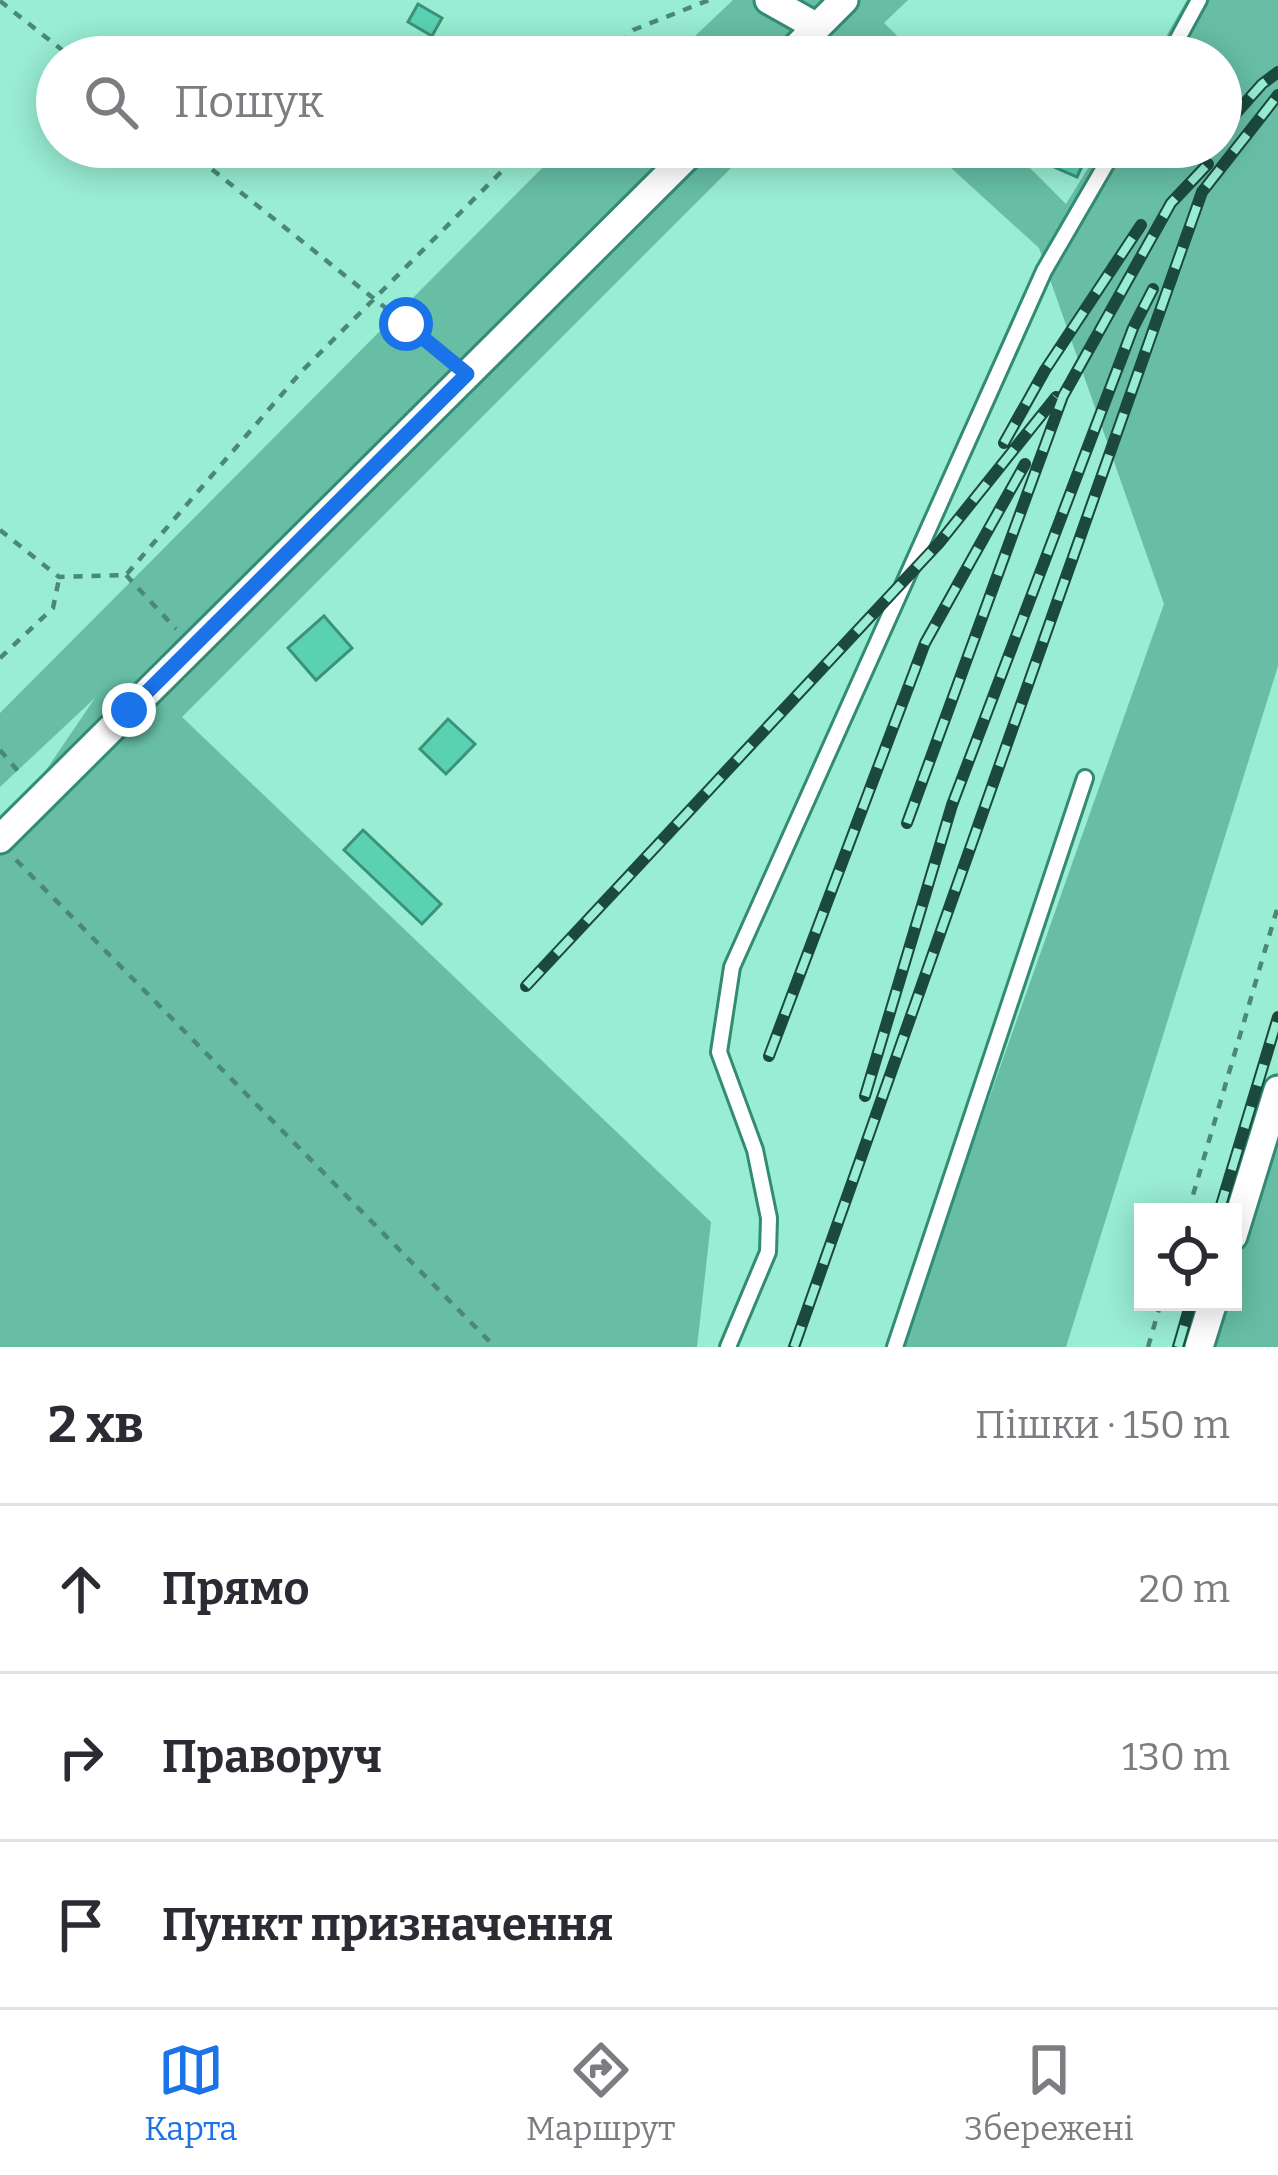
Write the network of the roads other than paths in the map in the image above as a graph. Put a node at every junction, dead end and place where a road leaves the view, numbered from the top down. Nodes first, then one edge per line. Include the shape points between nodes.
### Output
1 (769, 0) edge
2 (844, 0) edge
3 (1199, 0) edge
4 (817, 27) junction
5 (808, 36) edge
6 (1179, 36) edge
7 (675, 168) edge
8 (1104, 168) edge
9 (1084, 778) dead end
10 (5, 846) edge
11 (1278, 1090) edge
12 (1242, 1207) edge
13 (1210, 1311) edge
14 (728, 1347) edge
15 (895, 1347) edge
16 (1199, 1347) edge

1 - 4 street
2 - 4 street
3 - 6 lane
4 - 5 street
7 - 10 street via 34,804
8 - 14 lane via 1044,271 732,967 719,1052 769,1218 768,1252
9 - 15 lane
11 - 12 street
13 - 16 street

